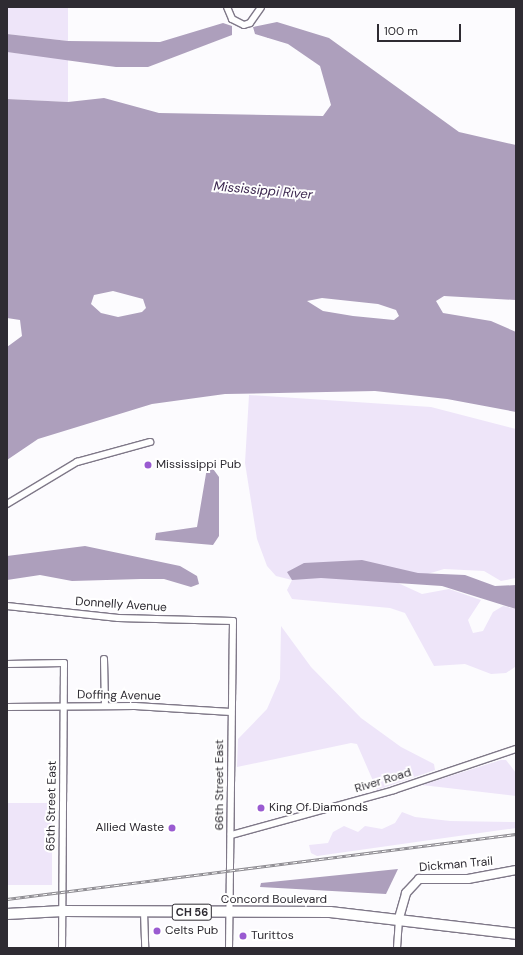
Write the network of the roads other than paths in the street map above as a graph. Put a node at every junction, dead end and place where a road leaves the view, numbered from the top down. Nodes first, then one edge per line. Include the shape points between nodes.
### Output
1 (227, 7) edge
2 (261, 7) edge
3 (150, 442) dead end
4 (7, 504) edge
5 (7, 606) edge
6 (233, 622) joint
7 (104, 659) dead end
8 (7, 664) edge
9 (105, 706) junction
10 (7, 707) edge
11 (64, 707) junction
12 (231, 712) junction
13 (516, 749) edge
14 (231, 835) junction
15 (516, 870) edge
16 (63, 911) junction
17 (144, 912) junction
18 (229, 913) junction
19 (7, 914) edge
20 (399, 918) junction
21 (516, 934) edge
22 (62, 948) edge
23 (146, 948) edge
24 (229, 948) edge
25 (397, 948) edge

1 - 2 street via 238,25 250,23
3 - 4 street via 77,462
5 - 6 street, Donnelly Avenue via 118,618
6 - 12 street, 66th Street East
7 - 9 street
8 - 11 street, 65th Street East via 64,663
9 - 11 street, Doffing Avenue
9 - 12 street, Doffing Avenue
10 - 11 street, Doffing Avenue
11 - 16 street, 65th Street East
12 - 14 street, 66th Street East
13 - 14 street, River Road via 394,789
14 - 18 street, 66th Street East
15 - 20 street, Dickman Trail via 468,879 419,879 406,893
16 - 17 main road, Concord Boulevard / CH 56
16 - 19 main road, Concord Boulevard / CH 56
16 - 22 street, 65th Street East
17 - 18 main road, Concord Boulevard / CH 56
17 - 23 street
18 - 20 main road, Concord Boulevard / CH 56 via 330,912
18 - 24 street, 66th Street East
20 - 21 main road, Concord Boulevard / CH 56
20 - 25 street

